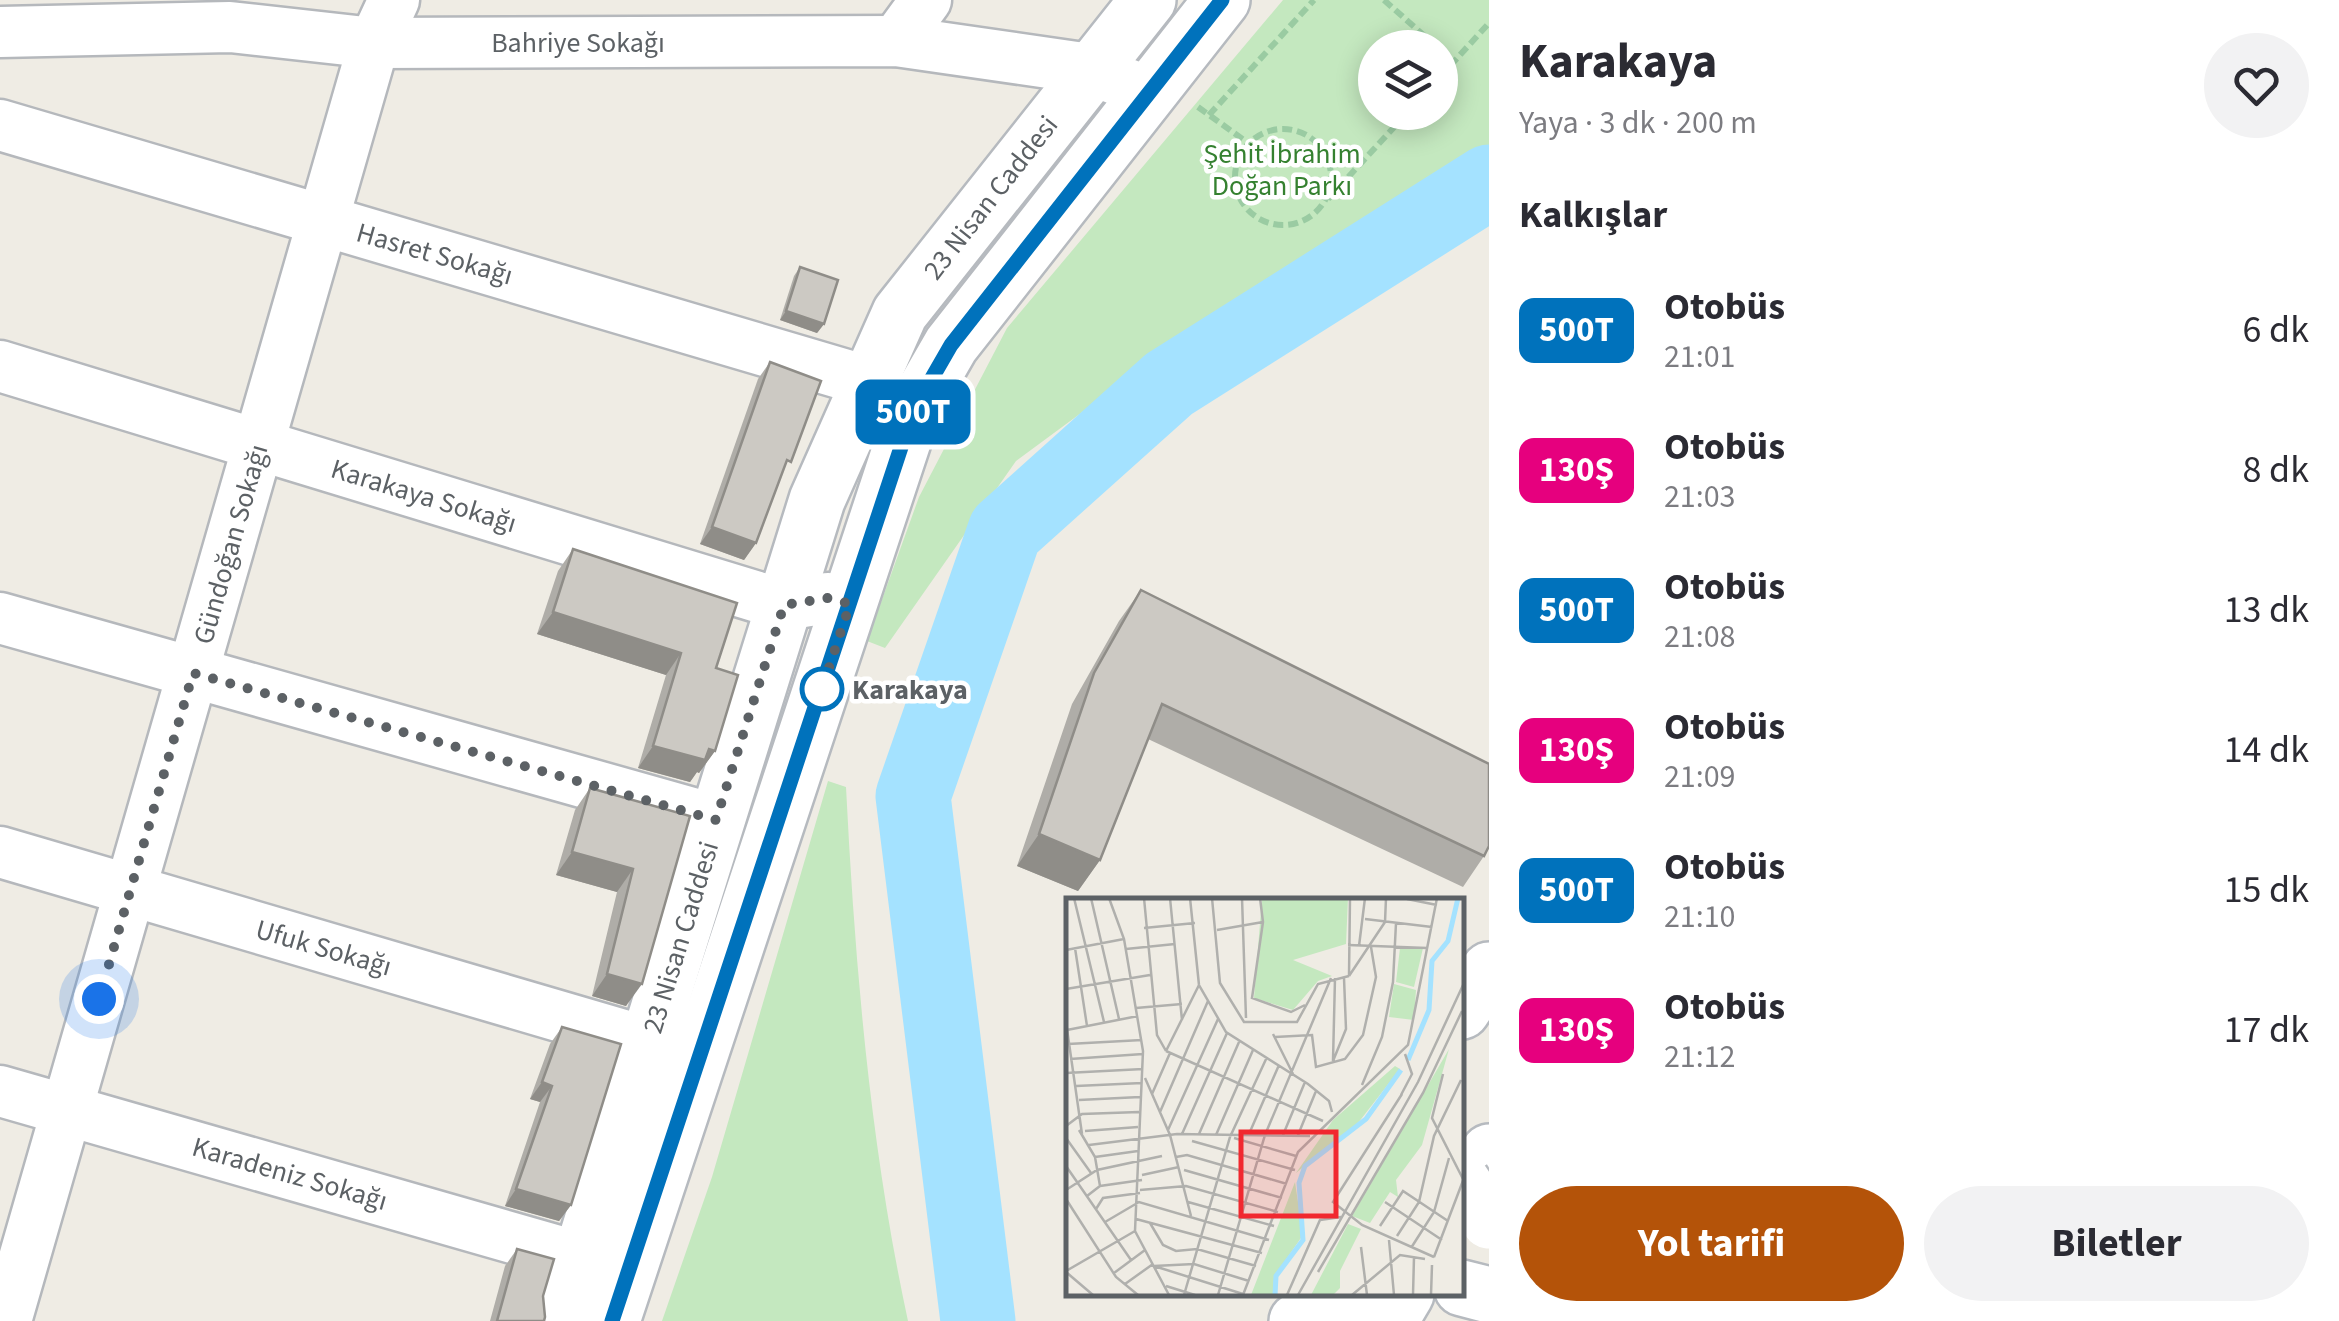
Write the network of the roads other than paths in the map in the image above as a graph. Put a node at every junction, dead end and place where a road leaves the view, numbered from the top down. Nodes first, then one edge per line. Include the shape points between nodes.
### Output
1 (926, 0) edge
2 (1148, 0) edge
3 (1222, 0) edge
4 (133, 15) edge
5 (662, 21) edge
6 (384, 22) edge
7 (0, 32) edge
8 (896, 41) junction
9 (1090, 69) junction
10 (1156, 86) junction
11 (0, 125) edge
12 (323, 220) junction
13 (0, 366) edge
14 (870, 382) junction
15 (258, 445) junction
16 (850, 604) junction
17 (784, 605) junction
18 (0, 618) edge
19 (193, 673) junction
20 (716, 820) junction
21 (0, 852) edge
22 (130, 890) junction
23 (1489, 970) edge
24 (1464, 1008) edge
25 (647, 1042) junction
26 (0, 1092) edge
27 (68, 1108) junction
28 (1489, 1152) edge
29 (1464, 1185) edge
30 (1464, 1196) edge
31 (1489, 1221) edge
32 (579, 1257) junction
33 (1464, 1289) edge
34 (1397, 1296) edge
35 (1489, 1296) edge
36 (1367, 1303) edge
37 (6, 1321) edge
38 (560, 1321) edge
39 (612, 1321) edge
40 (1297, 1321) edge

1 - 8 street
2 - 9 street, 23 Nisan Caddesi
3 - 10 street, 23 Nisan Caddesi
4 - 6 street, Bahriye Sokağı via 230,26
4 - 7 street, Bahriye Sokağı
5 - 6 street, Bahriye Sokağı
5 - 8 street, Bahriye Sokağı
6 - 12 street, Gündoğan Sokağı
8 - 9 street, Bahriye Sokağı
9 - 10 street, Bahriye Sokağı
9 - 14 street, 23 Nisan Caddesi via 900,313
10 - 16 street, 23 Nisan Caddesi via 951,345 913,411
11 - 12 street, Hasret Sokağı
12 - 14 street, Hasret Sokağı
12 - 15 street, Gündoğan Sokağı
13 - 15 street, Karakaya Sokağı
14 - 17 street, 23 Nisan Caddesi via 817,500
15 - 17 street, Karakaya Sokağı
15 - 19 street, Gündoğan Sokağı
16 - 17 street, Karakaya Sokağı via 828,598
16 - 39 street, 23 Nisan Caddesi
17 - 20 street, 23 Nisan Caddesi
18 - 19 street
19 - 20 street
19 - 22 street, Gündoğan Sokağı
20 - 25 street, 23 Nisan Caddesi
21 - 22 street, Ufuk Sokağı
22 - 25 street, Ufuk Sokağı
22 - 27 street, Gündoğan Sokağı
23 - 24 street
25 - 32 street, 23 Nisan Caddesi
26 - 27 street, Karadeniz Sokağı
27 - 32 street, Karadeniz Sokağı
27 - 37 street, Gündoğan Sokağı
28 - 30 street
29 - 31 street, bridge
32 - 38 street, 23 Nisan Caddesi
33 - 35 street
34 - 36 street
36 - 40 street

